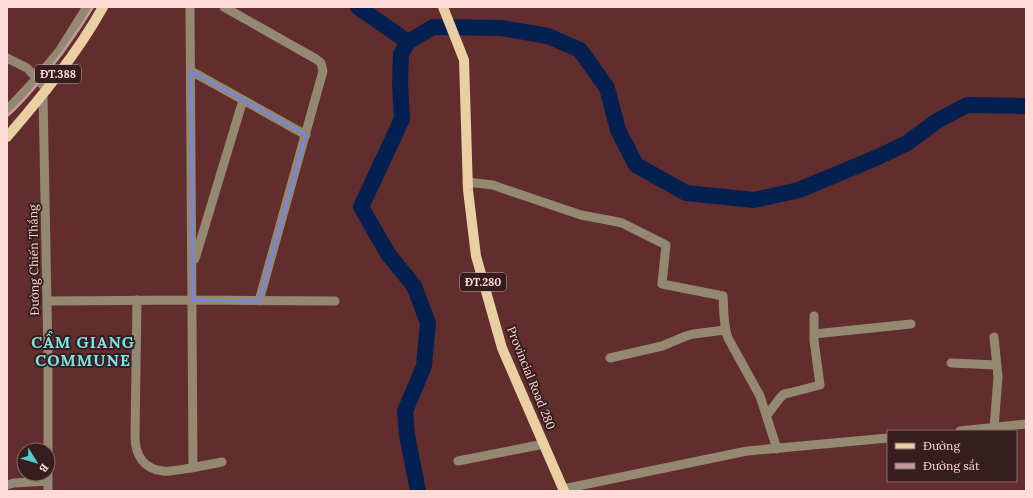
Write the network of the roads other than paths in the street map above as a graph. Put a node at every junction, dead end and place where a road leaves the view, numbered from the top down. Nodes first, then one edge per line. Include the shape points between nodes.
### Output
1 (87, 7) edge
2 (103, 7) edge
3 (190, 7) edge
4 (224, 7) edge
5 (442, 7) edge
6 (7, 58) edge
7 (191, 71) junction
8 (37, 78) junction
9 (45, 92) junction
10 (243, 100) junction
11 (7, 110) edge
12 (306, 135) junction
13 (7, 137) edge
14 (467, 182) junction
15 (192, 270) junction
16 (136, 300) junction
17 (193, 300) junction
18 (259, 300) junction
19 (47, 301) junction
20 (335, 301) dead end
21 (814, 316) dead end
22 (911, 324) dead end
23 (725, 330) junction
24 (814, 334) junction
25 (994, 337) dead end
26 (610, 358) dead end
27 (951, 364) dead end
28 (997, 365) junction
29 (767, 415) junction
30 (1026, 424) edge
31 (994, 428) junction
32 (971, 430) edge
33 (887, 438) edge
34 (48, 442) edge
35 (544, 444) junction
36 (777, 448) junction
37 (458, 461) dead end
38 (222, 462) dead end
39 (194, 468) junction
40 (21, 482) edge
41 (7, 485) edge
42 (564, 490) edge

1 - 8 street via 60,50
2 - 9 main road, ĐT.388 via 93,26
3 - 7 street
4 - 12 street via 321,63 322,77
5 - 14 main road, Provincial Road 280 / ĐT.280 via 464,59
6 - 8 street via 27,68
7 - 10 street
7 - 15 street
8 - 9 street
8 - 11 street
9 - 13 main road, ĐT.388
9 - 19 street, Đường Chiến Thắng
10 - 12 street
10 - 15 street
12 - 18 street
14 - 23 street via 493,185 581,215 622,223 666,245 662,284 723,296
14 - 35 main road, Provincial Road 280 / ĐT.280 via 476,256 500,340
15 - 17 street
16 - 17 street
16 - 19 street
16 - 39 street via 137,453 142,461 163,472
17 - 18 street
17 - 39 street
18 - 20 street
19 - 34 street, Đường Chiến Thắng
21 - 24 street
22 - 24 street
23 - 26 street via 693,334 662,346
23 - 29 street via 760,396
24 - 29 street via 820,385 784,394
25 - 28 street
27 - 28 street
28 - 31 street via 998,387
29 - 36 street
30 - 31 street
31 - 32 street
33 - 36 street
35 - 37 street
35 - 42 main road, Provincial Road 280 / ĐT.280
36 - 42 street via 747,451
38 - 39 street
40 - 41 street

